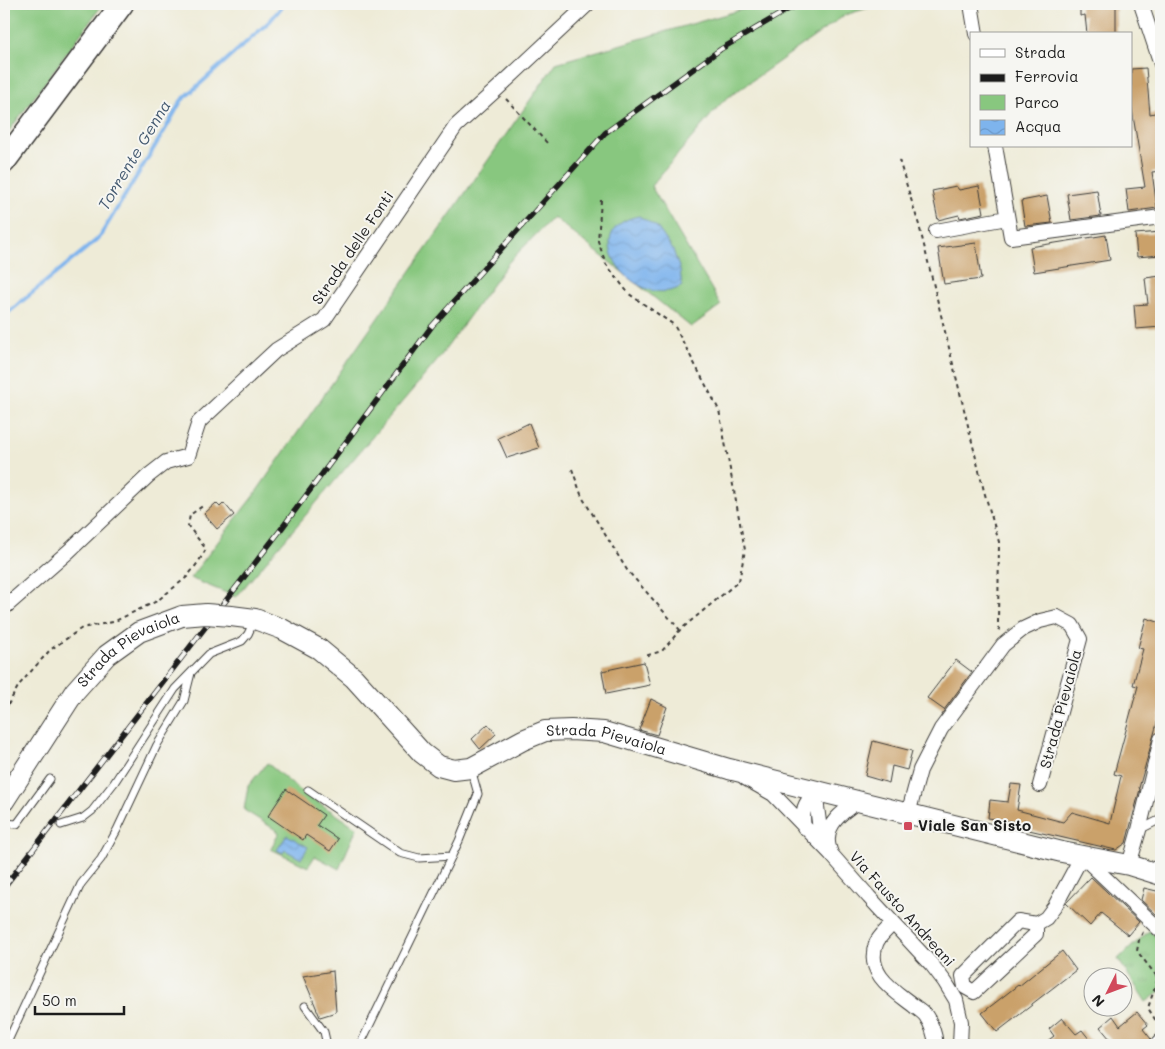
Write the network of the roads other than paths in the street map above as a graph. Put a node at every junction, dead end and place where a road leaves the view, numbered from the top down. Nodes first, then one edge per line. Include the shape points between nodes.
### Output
1 (122, 4) edge
2 (588, 4) edge
3 (971, 4) edge
4 (1141, 4) edge
5 (976, 32) edge
6 (1161, 64) edge
7 (995, 148) edge
8 (4, 162) edge
9 (1161, 216) edge
10 (1008, 218) junction
11 (936, 231) dead end
12 (4, 608) edge
13 (255, 619) junction
14 (191, 673) junction
15 (1161, 739) edge
16 (471, 768) junction
17 (729, 769) junction
18 (50, 778) dead end
19 (1040, 786) dead end
20 (308, 790) dead end
21 (814, 791) junction
22 (4, 801) edge
23 (857, 802) junction
24 (908, 814) junction
25 (1161, 819) edge
26 (4, 823) edge
27 (61, 825) dead end
28 (804, 826) junction
29 (1139, 830) junction
30 (829, 847) junction
31 (452, 856) junction
32 (1082, 856) junction
33 (1129, 865) junction
34 (1161, 874) edge
35 (893, 924) junction
36 (1036, 924) junction
37 (1161, 930) edge
38 (305, 1006) dead end
39 (1161, 1042) edge
40 (6, 1045) edge
41 (327, 1045) edge
42 (360, 1045) edge
43 (936, 1045) edge
44 (960, 1045) edge
45 (1157, 1045) edge

1 - 8 main road
2 - 12 street, Strada delle Fonti via 456,126 324,320 276,350 200,422 188,456 166,462 148,476
3 - 5 street
4 - 6 street
7 - 10 street
9 - 10 street via 1011,237
10 - 11 street
13 - 14 lane via 242,640 209,654
13 - 16 street, Strada Pievaiola via 319,649 354,678 422,753 439,766 454,770
13 - 22 street, Strada Pievaiola, bridge via 206,614 182,616 139,632 107,655 75,691
14 - 27 lane via 175,689 92,811 83,818
14 - 40 lane via 184,701 157,745 101,859 81,884
15 - 29 street
16 - 17 street, Strada Pievaiola via 545,731 570,730 604,732
16 - 31 lane via 478,794
17 - 21 street, Strada Pievaiola
17 - 28 street, Via Fausto Andreani via 773,794
18 - 26 lane via 17,824
19 - 24 street, Strada Pievaiola via 1080,639 1072,625 1057,617 1040,620 1024,628 1003,645 941,729 920,770
20 - 31 lane via 400,853 419,858
21 - 23 street, Strada Pievaiola
21 - 28 street via 802,816
21 - 30 street, Via Fausto Andreani via 820,830
23 - 24 street, Strada Pievaiola
23 - 30 street via 834,822
24 - 32 street
25 - 29 lane
28 - 30 street, Via Fausto Andreani
29 - 33 street
30 - 35 street, Via Fausto Andreani
31 - 42 lane
32 - 33 street
32 - 36 street via 1055,906 1046,918
32 - 37 street
33 - 34 street
35 - 43 street via 876,943 874,958 877,971 883,980 925,1015
35 - 44 street, Via Fausto Andreani via 932,965 956,1000 961,1022
36 - 36 street via 1018,921 963,976 965,987 974,992 1036,934
38 - 41 lane via 324,1032
39 - 45 street

